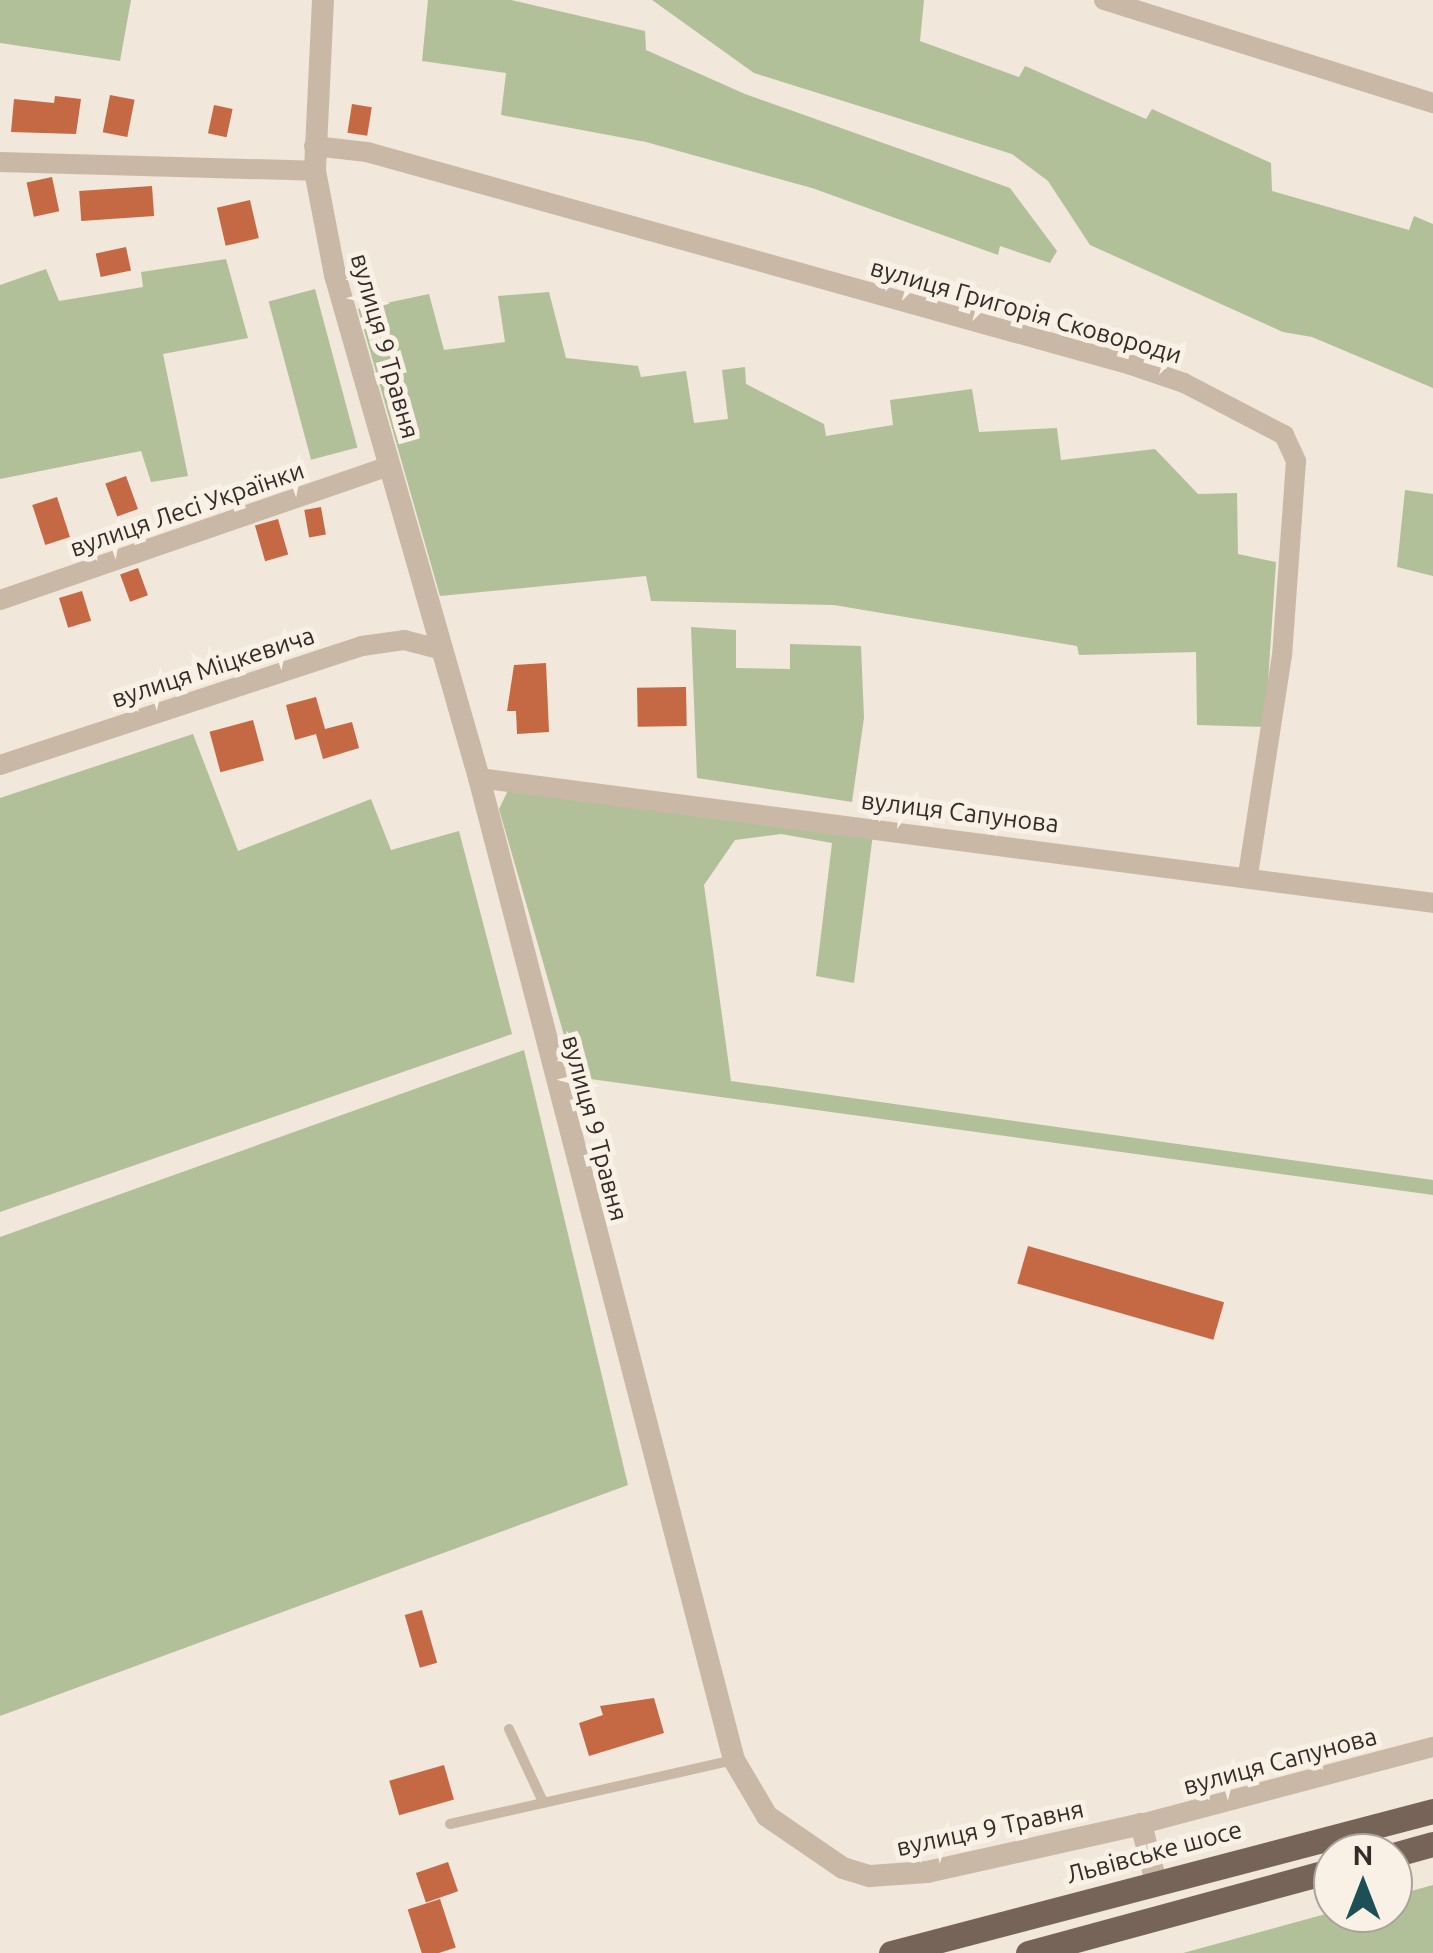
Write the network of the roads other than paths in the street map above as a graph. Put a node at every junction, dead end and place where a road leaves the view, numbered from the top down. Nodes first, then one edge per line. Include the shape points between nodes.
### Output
1 (322, 0) edge
2 (1104, 0) edge
3 (1433, 104) edge
4 (314, 146) junction
5 (0, 162) edge
6 (315, 171) junction
7 (390, 466) junction
8 (0, 600) edge
9 (443, 650) junction
10 (0, 765) edge
11 (479, 778) junction
12 (1248, 875) junction
13 (1433, 903) edge
14 (509, 1729) dead end
15 (1433, 1747) edge
16 (734, 1760) junction
17 (542, 1802) junction
18 (1433, 1811) edge
19 (450, 1824) dead end
20 (1140, 1824) junction
21 (1313, 1875) edge
22 (1156, 1882) junction
23 (891, 1953) edge
24 (1028, 1953) edge

1 - 4 street, вулиця 9 Травня
2 - 3 street
4 - 6 street, вулиця 9 Травня
4 - 12 street, вулиця Григорія Сковороди via 367,152 1130,365 1184,383 1284,436 1296,461 1282,655
5 - 6 street
6 - 7 street, вулиця 9 Травня via 335,275
7 - 8 street, вулиця Лесі Українки
7 - 9 street, вулиця 9 Травня
9 - 10 street, вулиця Міцкевича via 404,640 362,646
9 - 11 street, вулиця 9 Травня
11 - 12 street, вулиця Сапунова
11 - 16 street, вулиця 9 Травня
12 - 13 street, вулиця Сапунова
14 - 17 lane
15 - 20 street, вулиця Сапунова
16 - 17 lane
16 - 20 street, вулиця 9 Травня via 767,1816 798,1843 870,1876 927,1872
17 - 19 lane
18 - 22 main road, Львівське шосе
20 - 22 street
21 - 24 main road
22 - 23 main road, Львівське шосе

